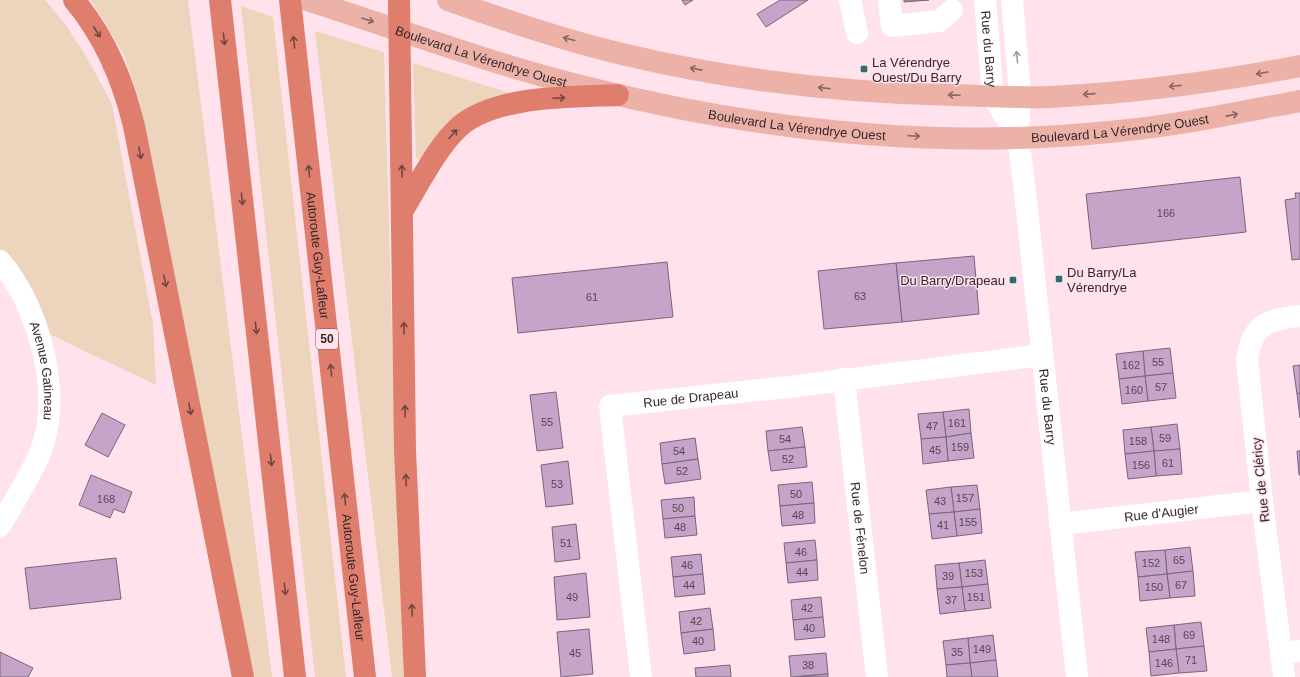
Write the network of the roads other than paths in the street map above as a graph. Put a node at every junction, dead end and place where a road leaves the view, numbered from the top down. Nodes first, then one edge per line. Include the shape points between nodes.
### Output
1 (74, 0) edge
2 (220, 0) edge
3 (290, 0) edge
4 (307, 0) edge
5 (399, 0) edge
6 (448, 0) edge
7 (850, 0) edge
8 (889, 0) edge
9 (1012, 0) edge
10 (985, 4) edge
11 (951, 5) edge
12 (399, 30) junction
13 (857, 33) dead end
14 (1300, 66) edge
15 (618, 95) junction
16 (993, 96) junction
17 (1020, 96) junction
18 (1300, 101) edge
19 (1018, 138) junction
20 (402, 210) junction
21 (0, 261) edge
22 (1300, 316) edge
23 (1042, 355) junction
24 (844, 379) junction
25 (1262, 501) junction
26 (1060, 524) junction
27 (0, 526) edge
28 (1290, 652) edge
29 (243, 677) edge
30 (295, 677) edge
31 (365, 677) edge
32 (415, 677) edge
33 (641, 677) edge
34 (877, 677) edge
35 (1077, 677) edge
36 (1284, 677) edge

1 -> 29 highway via 93,25 111,57 124,89 134,126
2 -> 30 highway
31 -> 3 highway, Autoroute Guy-Lafleur / 50
4 -> 12 main road, Boulevard La Vérendrye Ouest
5 - 12 highway
16 -> 6 main road via 861,91 714,73 560,37
7 - 13 street
8 - 11 street via 892,26 940,21
17 -> 9 street, Rue du Barry
10 - 11 street
10 - 16 street, Rue du Barry
12 - 15 main road, Boulevard La Vérendrye Ouest via 515,68
20 -> 12 highway
14 -> 17 main road via 1146,89
15 -> 19 main road, Boulevard La Vérendrye Ouest via 706,114 834,131 899,136
20 -> 15 highway via 446,142 459,128 485,111 506,105 554,98
16 - 17 main road
16 - 19 street, Rue du Barry
17 - 19 street, Rue du Barry
19 -> 18 main road, Boulevard La Vérendrye Ouest via 1152,127
19 - 23 street, Rue du Barry
32 -> 20 highway via 405,450
21 - 27 street, Avenue Gatineau via 19,289 38,333 50,399 49,422 43,446
22 - 25 street, Rue de Cléricy via 1283,318 1261,327 1249,346 1247,360
23 - 24 street, Rue de Drapeau
23 - 26 street, Rue du Barry
24 - 33 street, Rue de Drapeau via 610,406
24 - 34 street, Rue de Fénelon
25 - 26 street, Rue d'Augier
25 - 28 street, Rue de Cléricy
26 - 35 street, Rue du Barry
28 - 36 street, Rue de Cléricy

